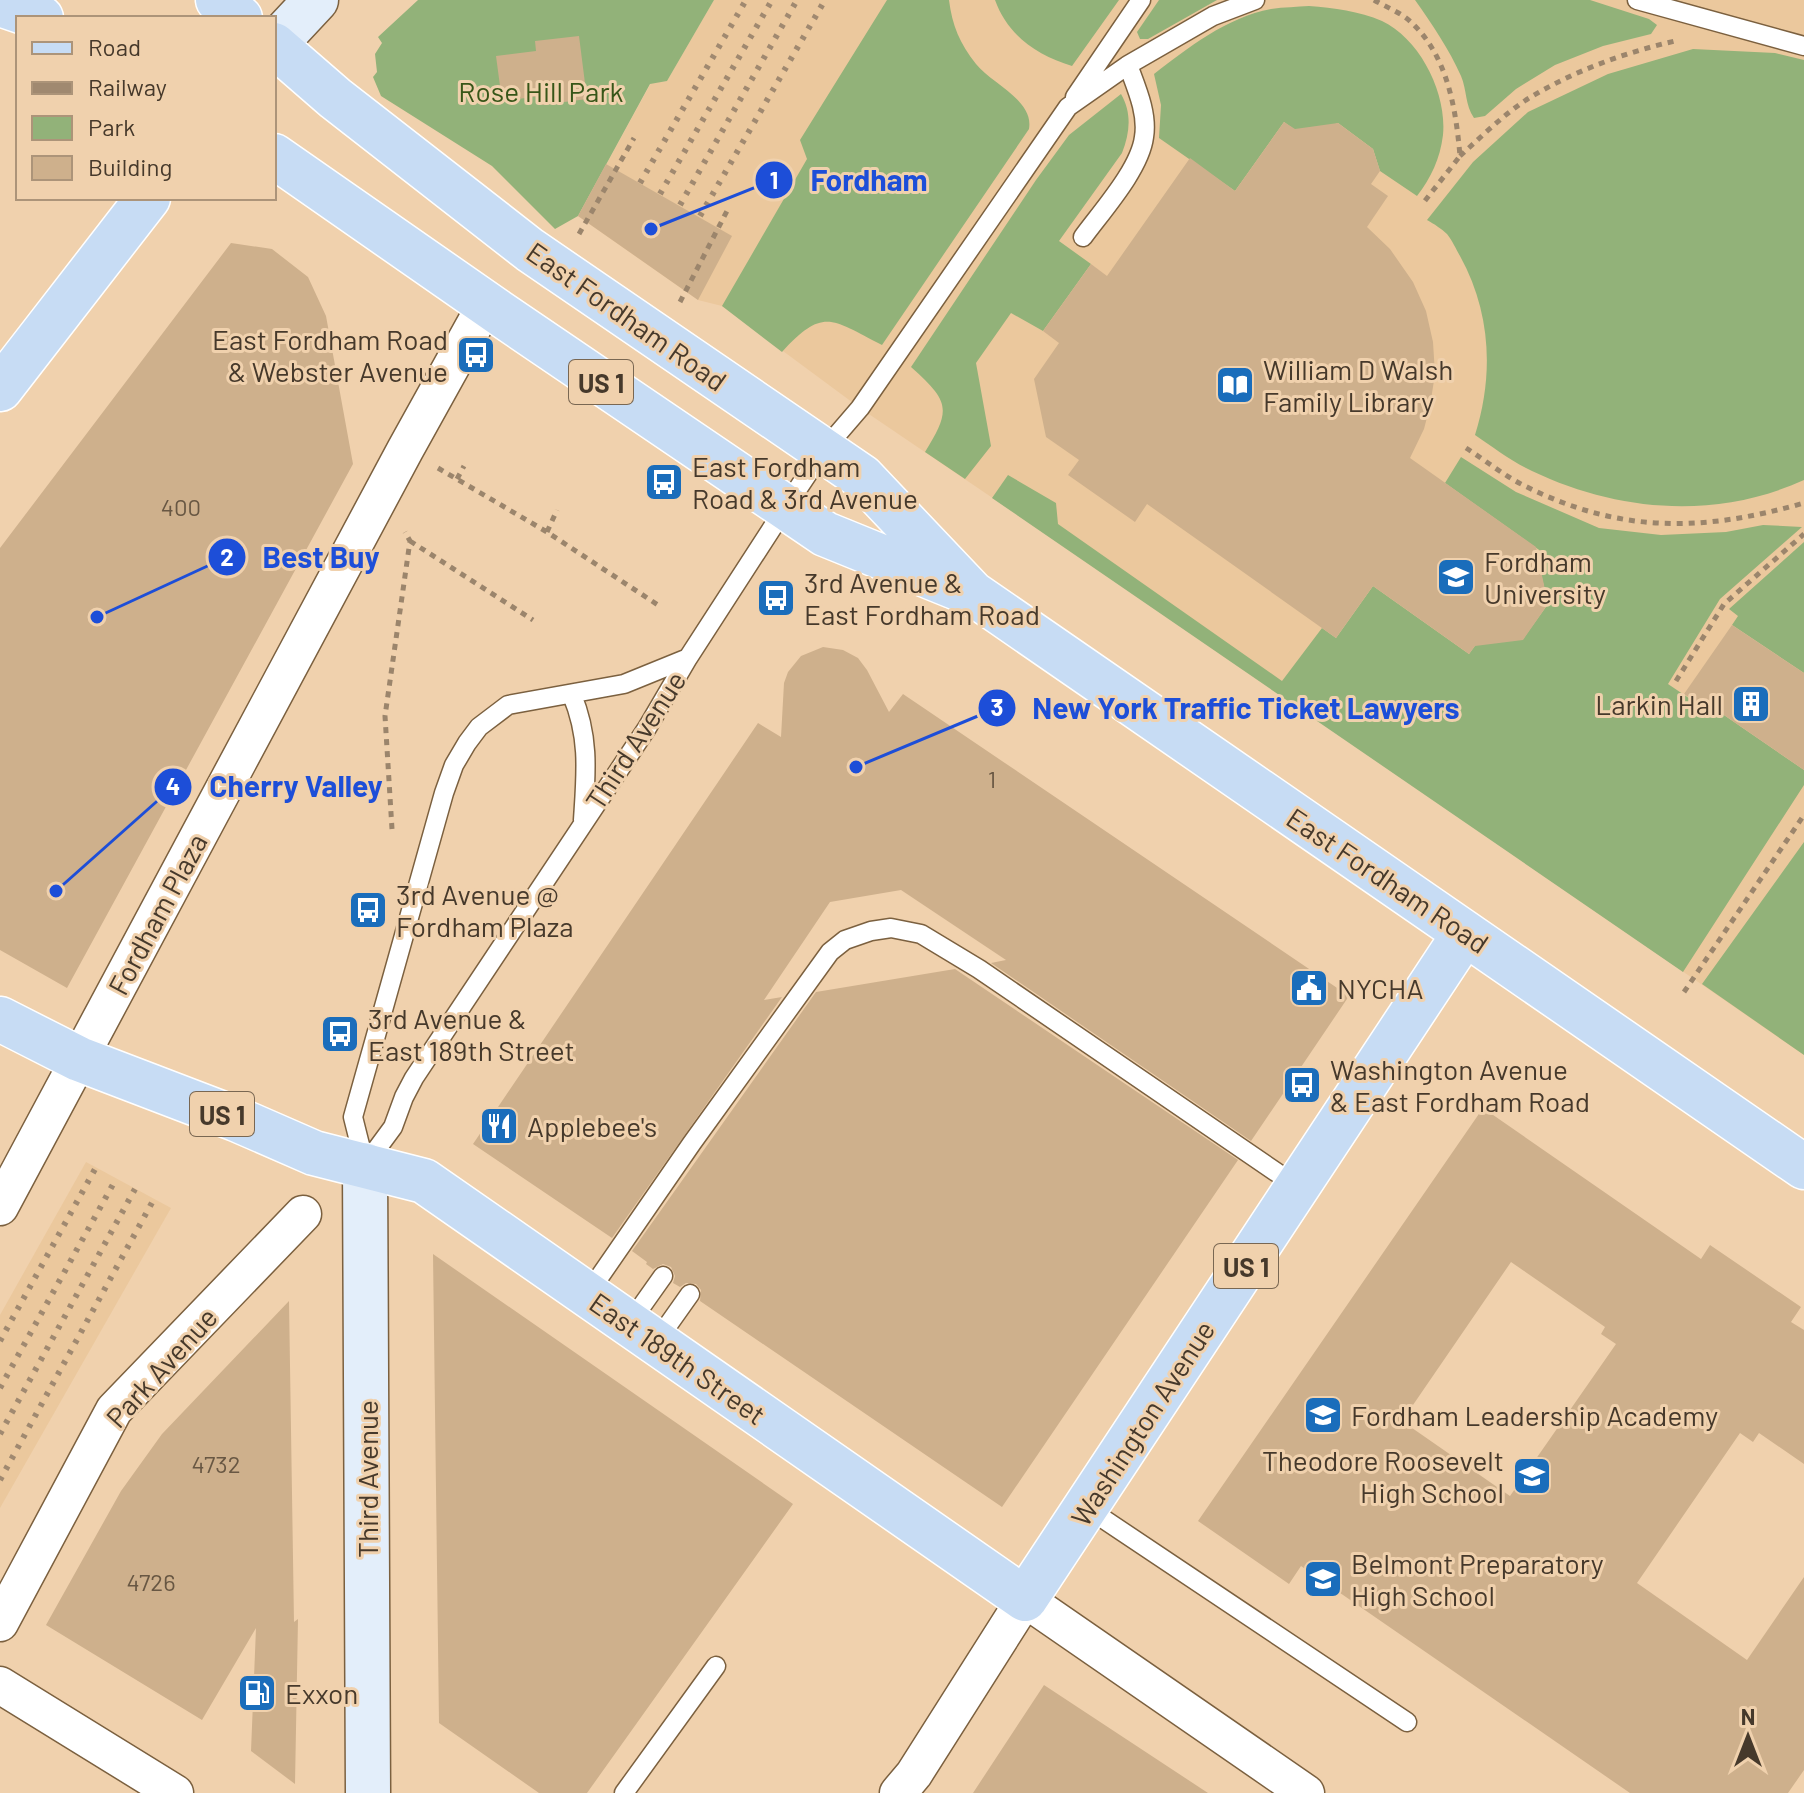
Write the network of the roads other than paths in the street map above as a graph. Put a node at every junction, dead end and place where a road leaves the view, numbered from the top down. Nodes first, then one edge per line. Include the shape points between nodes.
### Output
1 (218, 0) edge
2 (316, 0) edge
3 (1141, 0) edge
4 (1255, 0) edge
5 (1637, 0) edge
6 (0, 4) edge
7 (35, 16) edge
8 (238, 16) edge
9 (276, 43) edge
10 (1804, 46) edge
11 (276, 47) edge
12 (1128, 65) junction
13 (1068, 107) junction
14 (276, 157) edge
15 (146, 200) edge
16 (1083, 237) dead end
17 (486, 304) junction
18 (0, 389) edge
19 (823, 451) junction
20 (785, 508) junction
21 (972, 593) junction
22 (688, 658) junction
23 (572, 695) junction
24 (582, 822) junction
25 (1465, 933) junction
26 (0, 1019) edge
27 (79, 1059) junction
28 (365, 1165) junction
29 (1804, 1167) edge
30 (1298, 1187) junction
31 (0, 1207) edge
32 (303, 1214) dead end
33 (663, 1276) dead end
34 (690, 1294) dead end
35 (587, 1295) junction
36 (642, 1333) junction
37 (1087, 1508) junction
38 (1025, 1599) junction
39 (0, 1623) edge
40 (716, 1666) dead end
41 (0, 1685) edge
42 (1407, 1722) dead end
43 (175, 1793) edge
44 (368, 1793) edge
45 (624, 1793) edge
46 (898, 1793) edge
47 (1306, 1793) edge

1 - 8 main road
2 - 9 main road
3 - 13 lane, Third Avenue
4 - 12 lane via 1213,16
5 - 10 lane
6 - 7 main road
11 - 19 main road, East Fordham Road via 530,250
12 - 13 lane
12 - 16 lane via 1139,95 1144,138 1135,164
13 - 19 lane, Third Avenue via 860,408
14 - 17 main road, East Fordham Road / US 1
15 - 18 main road
17 - 20 main road, East Fordham Road / US 1
17 - 27 street, Fordham Plaza
19 - 20 lane, Third Avenue
19 - 21 main road, East Fordham Road via 862,477
20 - 21 main road, East Fordham Road / US 1 via 825,534
20 - 22 lane, Third Avenue
21 - 25 main road, East Fordham Road / US 1
22 - 23 lane, Third Avenue via 624,684
22 - 24 lane, Third Avenue
23 - 24 lane, Third Avenue via 585,738
23 - 28 lane, Third Avenue via 508,705 479,727 454,765 353,1117
24 - 28 lane, Third Avenue via 414,1078 393,1127
25 - 29 main road, East Fordham Road / US 1
25 - 30 main road, Washington Avenue / US 1
26 - 27 main road, East 189th Street / US 1
27 - 28 main road, East 189th Street / US 1 via 314,1153
27 - 31 street
28 - 35 main road, East 189th Street / US 1 via 424,1181
28 - 44 main road, Third Avenue
30 - 35 lane via 921,934 891,928 871,931 845,940 821,964
30 - 37 main road, Washington Avenue / US 1
32 - 39 street, Park Avenue via 114,1410
33 - 36 lane
34 - 36 lane
35 - 36 main road, East 189th Street / US 1
36 - 38 main road, East 189th Street / US 1
37 - 38 main road, Washington Avenue / US 1
37 - 42 lane
38 - 46 street, Washington Avenue
38 - 47 street, East 189th Street
40 - 45 lane
41 - 43 street

